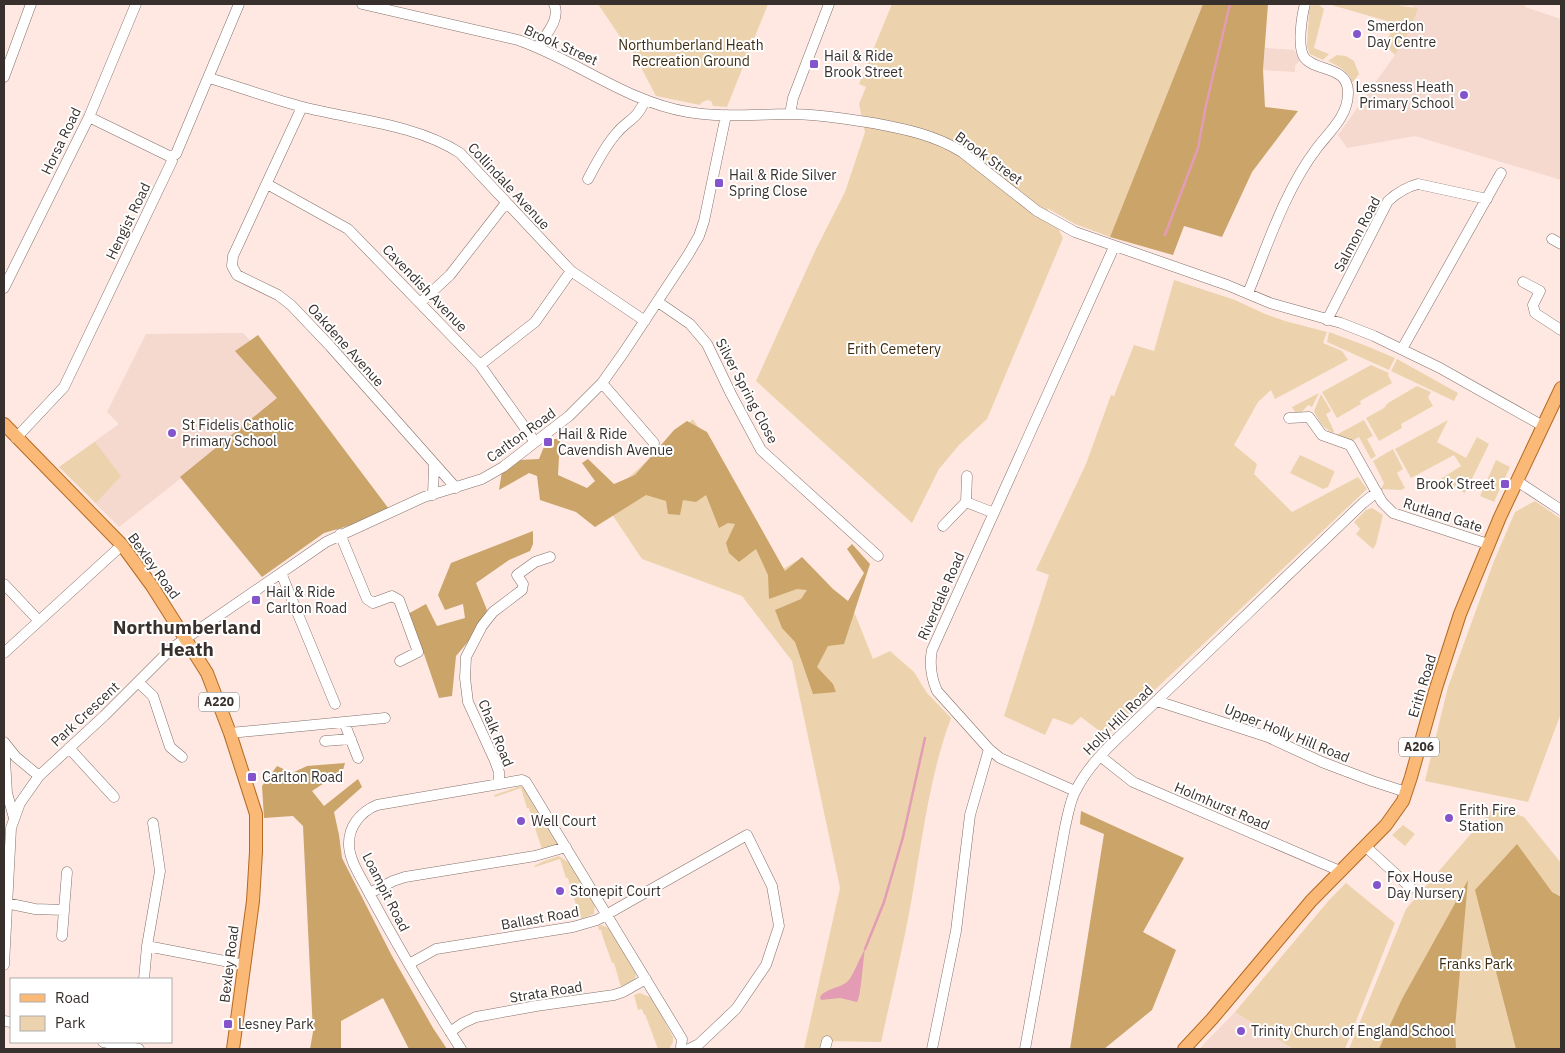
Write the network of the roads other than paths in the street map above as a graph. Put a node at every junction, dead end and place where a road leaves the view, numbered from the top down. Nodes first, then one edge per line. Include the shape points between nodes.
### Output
1 (31, 4) edge
2 (136, 4) edge
3 (240, 4) edge
4 (362, 4) edge
5 (554, 4) edge
6 (829, 4) edge
7 (1305, 4) edge
8 (538, 47) junction
9 (5, 73) edge
10 (209, 78) junction
11 (645, 100) junction
12 (302, 107) junction
13 (726, 114) junction
14 (790, 114) junction
15 (89, 117) junction
16 (172, 157) junction
17 (1501, 173) dead end
18 (588, 179) dead end
19 (267, 184) junction
20 (1487, 199) junction
21 (506, 203) junction
22 (1114, 247) junction
23 (571, 272) junction
24 (1523, 282) dead end
25 (4, 288) edge
26 (1248, 293) junction
27 (658, 302) junction
28 (420, 303) junction
29 (1327, 320) junction
30 (645, 321) junction
31 (1561, 330) edge
32 (1402, 349) junction
33 (480, 365) junction
34 (602, 383) junction
35 (1561, 388) edge
36 (1289, 418) dead end
37 (4, 424) edge
38 (1543, 426) junction
39 (16, 438) junction
40 (535, 442) junction
41 (654, 443) dead end
42 (434, 466) junction
43 (967, 476) dead end
44 (1517, 481) junction
45 (456, 488) junction
46 (1377, 492) junction
47 (433, 495) junction
48 (966, 502) junction
49 (1561, 510) edge
50 (994, 513) junction
51 (943, 526) dead end
52 (340, 534) junction
53 (1488, 544) junction
54 (122, 545) junction
55 (878, 556) dead end
56 (550, 557) dead end
57 (281, 573) junction
58 (4, 584) edge
59 (39, 621) junction
60 (185, 639) junction
61 (4, 654) edge
62 (400, 661) dead end
63 (138, 682) junction
64 (1157, 701) junction
65 (335, 704) dead end
66 (385, 718) dead end
67 (344, 722) junction
68 (230, 733) junction
69 (351, 739) junction
70 (325, 741) dead end
71 (4, 743) edge
72 (69, 748) junction
73 (989, 750) junction
74 (1100, 756) junction
75 (182, 757) dead end
76 (358, 758) dead end
77 (39, 776) junction
78 (499, 783) junction
79 (1075, 791) junction
80 (1406, 792) junction
81 (114, 798) dead end
82 (14, 818) junction
83 (153, 823) dead end
84 (1365, 846) junction
85 (566, 847) junction
86 (1340, 871) junction
87 (67, 872) dead end
88 (1411, 888) dead end
89 (370, 893) junction
90 (6, 903) junction
91 (64, 910) junction
92 (606, 914) junction
93 (62, 936) dead end
94 (147, 946) junction
95 (409, 964) junction
96 (4, 965) edge
97 (245, 965) junction
98 (144, 978) edge
99 (646, 979) junction
100 (450, 1032) junction
101 (108, 1043) edge
102 (138, 1049) edge
103 (233, 1049) edge
104 (461, 1049) edge
105 (684, 1049) edge
106 (932, 1049) edge
107 (1025, 1049) edge
108 (1184, 1049) edge

1 - 9 street
2 - 15 street, Horsa Road
3 - 10 street, Hengist Road
4 - 8 street, Brook Street
5 - 8 street via 556,19
6 - 14 street via 793,98
7 - 26 street via 1302,52 1309,61 1335,71 1346,84 1348,102 1342,117 1295,182
8 - 11 street, Brook Street
10 - 12 street, Collindale Avenue
10 - 16 street, Hengist Road
11 - 13 street, Brook Street via 689,112
11 - 18 street via 635,118 612,138
12 - 19 street
12 - 21 street, Collindale Avenue via 411,131 448,145 460,152
13 - 14 street, Brook Street
13 - 27 street, Carlton Road via 699,236
14 - 22 street, Brook Street via 906,129 950,144 1050,219
15 - 16 street
15 - 25 street, Horsa Road
16 - 39 street, Hengist Road via 64,386
17 - 20 street
19 - 28 street, Cavendish Avenue via 348,229
19 - 42 street, Oakdene Avenue via 233,256 232,266 236,275 278,295 291,305
20 - 29 street, Salmon Road via 1418,184 1395,195 1388,201
20 - 32 street
21 - 23 street, Collindale Avenue
21 - 28 street via 450,275
22 - 26 street, Brook Street
22 - 50 street, Riverdale Road
23 - 30 street, Collindale Avenue
23 - 33 street via 534,322
24 - 31 street via 1540,291 1533,304 1535,314
26 - 29 street, Brook Street
27 - 30 street, Carlton Road
27 - 55 street, Silver Spring Close via 690,324 707,344 761,450
28 - 33 street, Cavendish Avenue
29 - 32 street, Brook Street via 1342,323
30 - 34 street, Carlton Road
32 - 38 street, Brook Street
33 - 40 street, Cavendish Avenue
34 - 40 street, Carlton Road via 569,416
34 - 41 street
35 - 38 main road, Erith Road / A206
36 - 46 street, Rutland Gate via 1309,417 1322,435 1350,445
37 - 39 main road, Bexley Road / A220
38 - 44 main road, Erith Road / A206
39 - 54 main road, Bexley Road / A220
40 - 45 street, Carlton Road via 503,467
42 - 45 street, Oakdene Avenue
42 - 47 street
43 - 48 street
44 - 49 street
44 - 53 main road, Erith Road / A206
45 - 47 street, Carlton Road
46 - 53 street, Rutland Gate via 1388,509 1399,516
46 - 64 street, Holly Hill Road
47 - 52 street, Carlton Road
48 - 50 street
48 - 51 street
50 - 73 street, Riverdale Road via 932,650 929,664 937,691
52 - 57 street, Carlton Road
52 - 62 street via 367,599 373,603 392,596 398,600 418,652
53 - 80 main road, Erith Road / A206 via 1446,656
54 - 59 street
54 - 60 main road, Bexley Road / A220
56 - 78 street, Chalk Road via 535,562 517,575 523,584 522,590 492,612 466,657 468,702 495,761
57 - 60 street, Carlton Road
57 - 65 street
58 - 59 street
59 - 61 street
60 - 63 street, Park Crescent
60 - 68 main road, Bexley Road / A220 via 207,673
63 - 72 street, Park Crescent
63 - 75 street via 153,696 170,747
64 - 74 street, Holly Hill Road
64 - 80 street, Upper Holly Hill Road via 1268,737 1322,762
66 - 67 street
67 - 68 street
67 - 69 street
68 - 97 main road, Bexley Road / A220 via 256,814 253,901
69 - 70 street
69 - 76 street
71 - 77 street
71 - 82 street, Park Crescent via 7,793
72 - 77 street, Park Crescent
72 - 81 street
73 - 79 street, Riverdale Road
73 - 106 street via 970,815 956,931
74 - 79 street, Holly Hill Road
74 - 86 street, Holmhurst Road via 1133,782
77 - 82 street, Park Crescent via 20,803
78 - 85 street, Loampit Road via 526,782
78 - 89 street, Loampit Road via 385,804 364,812 351,830 349,845 352,859
79 - 107 street, Holly Hill Road via 1065,827
80 - 84 main road, Erith Road / A206 via 1396,813
82 - 90 street, Park Crescent
83 - 94 street via 160,871
84 - 86 main road, Erith Road / A206
84 - 88 street
85 - 89 street via 535,856 404,877
85 - 92 street
86 - 108 main road, Erith Road / A206
87 - 91 street
89 - 95 street, Loampit Road
90 - 91 street
90 - 96 street, Park Crescent
91 - 93 street
92 - 95 street, Ballast Road via 573,927 436,949
92 - 99 street
92 - 105 street, Ballast Road via 747,835 772,886 779,926 766,966 736,1009 699,1044
94 - 97 street
94 - 98 street
95 - 100 street, Loampit Road
97 - 103 main road, Bexley Road / A220
99 - 100 street, Strata Road via 623,992 476,1018
99 - 105 street via 682,1039
100 - 104 street, Loampit Road
101 - 102 street

